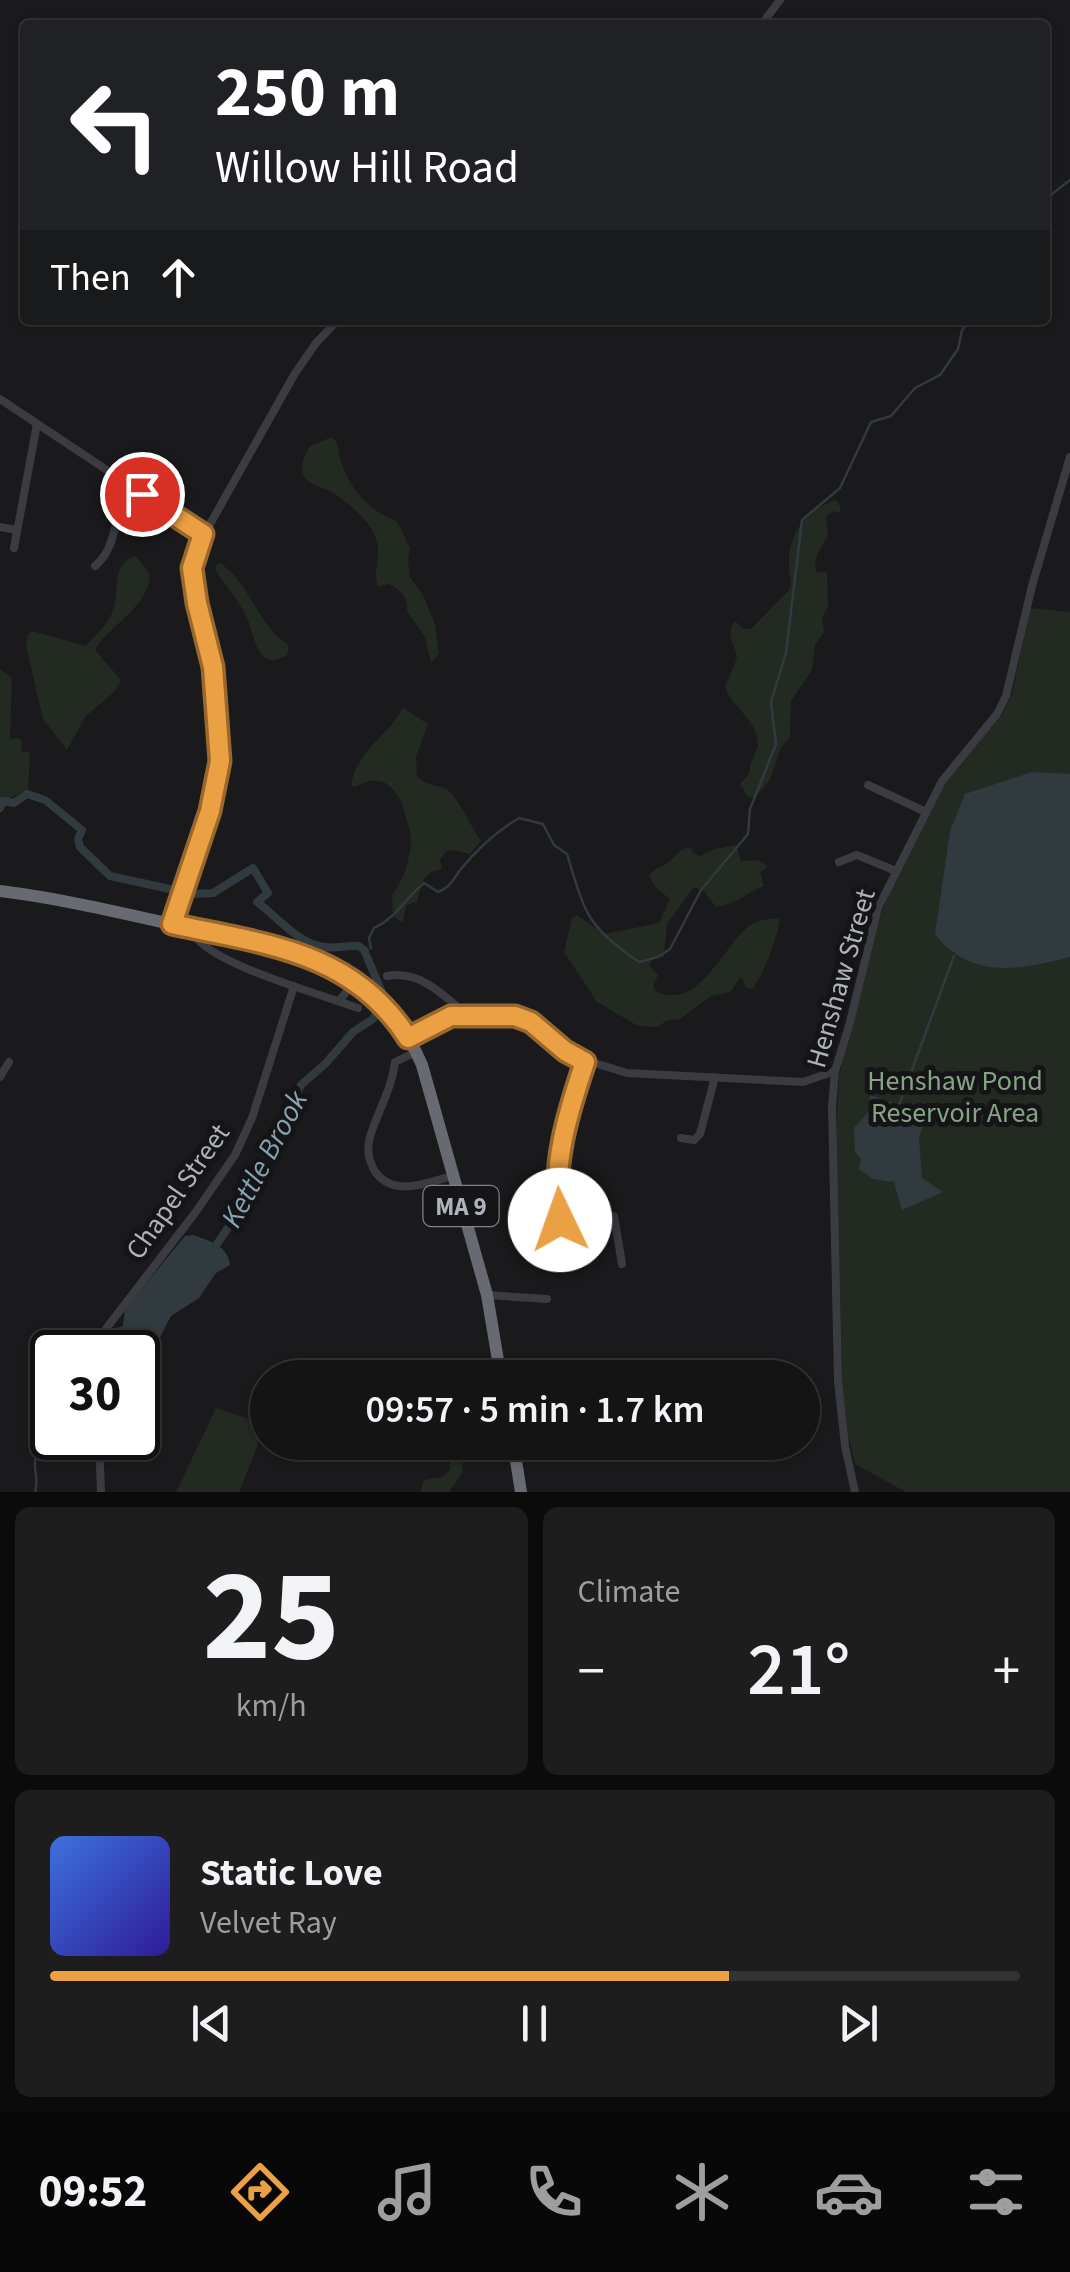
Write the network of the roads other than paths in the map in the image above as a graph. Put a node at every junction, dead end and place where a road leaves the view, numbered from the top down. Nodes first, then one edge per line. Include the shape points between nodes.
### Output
1 (780, 0) edge
2 (765, 20) edge
3 (333, 325) edge
4 (0, 399) edge
5 (37, 424) junction
6 (1070, 457) edge
7 (129, 486) junction
8 (0, 528) edge
9 (16, 530) junction
10 (203, 534) junction
11 (14, 548) dead end
12 (95, 566) dead end
13 (868, 786) dead end
14 (926, 812) junction
15 (839, 862) dead end
16 (896, 871) junction
17 (0, 891) edge
18 (172, 924) junction
19 (196, 930) junction
20 (387, 976) dead end
21 (356, 980) junction
22 (294, 986) junction
23 (339, 1001) junction
24 (454, 1004) junction
25 (358, 1008) dead end
26 (466, 1015) junction
27 (447, 1018) junction
28 (408, 1038) junction
29 (416, 1052) junction
30 (9, 1062) dead end
31 (585, 1062) junction
32 (834, 1071) junction
33 (0, 1077) edge
34 (716, 1078) junction
35 (680, 1138) dead end
36 (452, 1176) junction
37 (557, 1201) junction
38 (566, 1254) dead end
39 (622, 1264) dead end
40 (487, 1296) junction
41 (547, 1298) dead end
42 (106, 1330) edge
43 (498, 1360) edge
44 (100, 1460) edge
45 (515, 1460) edge
46 (101, 1492) edge
47 (520, 1492) edge
48 (855, 1492) edge

1 - 2 street
3 - 10 street via 294,375
4 - 5 street
5 - 7 street
5 - 9 street
6 - 14 street, Henshaw Street via 1006,696
7 - 10 street
7 - 12 street via 104,559
8 - 9 street
9 - 11 street
10 - 18 street via 192,568 213,667 220,761
13 - 14 street
14 - 16 street, Henshaw Street
15 - 16 street via 857,856
16 - 32 street, Henshaw Street via 878,908
17 - 18 highway, MA 9
18 - 19 highway, MA 9
19 - 21 highway, MA 9 via 310,956
19 - 22 street via 207,948
20 - 24 street via 418,979
21 - 23 street
21 - 28 highway, MA 9
22 - 23 street
22 - 42 street, Chapel Street via 234,1155
23 - 25 street
24 - 26 street
24 - 27 street
26 - 27 street
26 - 31 street via 523,1018
27 - 28 street
28 - 29 highway, MA 9
29 - 36 highway, MA 9
29 - 36 street via 395,1062 369,1139 371,1162 399,1186
30 - 33 street
31 - 34 street via 632,1074
31 - 37 street via 566,1128
32 - 34 street via 803,1082
32 - 48 street, Henshaw Street via 838,1381
34 - 35 street via 700,1135
36 - 40 highway, MA 9
37 - 38 street
37 - 39 street via 614,1216
40 - 41 street
40 - 43 highway, MA 9
44 - 46 street
45 - 47 highway

